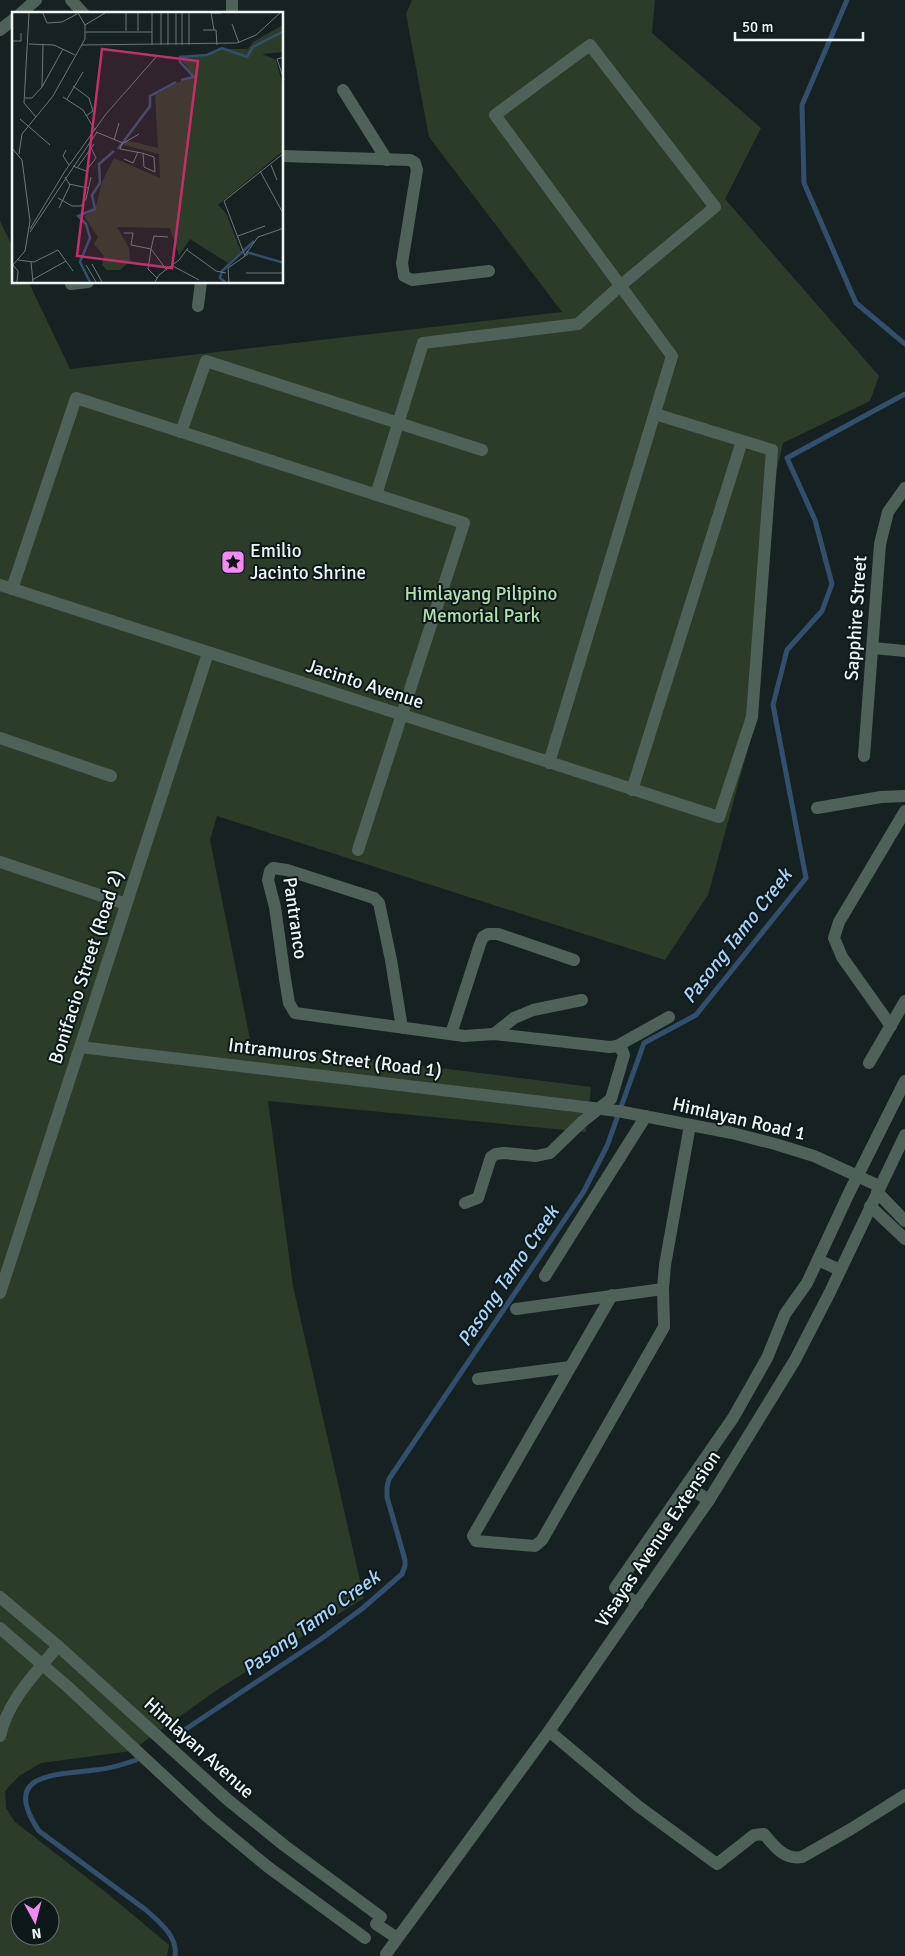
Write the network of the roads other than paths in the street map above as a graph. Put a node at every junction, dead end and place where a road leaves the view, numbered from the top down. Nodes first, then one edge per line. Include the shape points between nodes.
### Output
1 (36, 0) edge
2 (71, 0) edge
3 (22, 12) edge
4 (82, 12) edge
5 (12, 20) edge
6 (0, 30) edge
7 (343, 90) dead end
8 (284, 156) edge
9 (387, 160) junction
10 (489, 271) dead end
11 (201, 284) edge
12 (620, 286) junction
13 (198, 306) dead end
14 (655, 414) junction
15 (398, 423) junction
16 (181, 432) junction
17 (742, 441) junction
18 (482, 450) dead end
19 (905, 488) edge
20 (376, 495) junction
21 (6, 587) edge
22 (873, 648) junction
23 (905, 651) edge
24 (208, 653) junction
25 (401, 716) junction
26 (0, 738) edge
27 (864, 756) dead end
28 (549, 763) junction
29 (110, 776) dead end
30 (632, 790) junction
31 (905, 796) edge
32 (817, 808) dead end
33 (905, 811) edge
34 (358, 850) dead end
35 (0, 862) edge
36 (126, 904) junction
37 (574, 960) dead end
38 (582, 1000) dead end
39 (905, 1001) edge
40 (669, 1017) dead end
41 (891, 1026) junction
42 (402, 1028) junction
43 (451, 1034) junction
44 (494, 1034) junction
45 (617, 1046) junction
46 (80, 1047) junction
47 (869, 1062) dead end
48 (905, 1081) edge
49 (591, 1109) junction
50 (646, 1116) junction
51 (690, 1125) junction
52 (905, 1135) edge
53 (857, 1176) junction
54 (878, 1189) junction
55 (465, 1203) dead end
56 (870, 1206) junction
57 (905, 1221) edge
58 (905, 1238) edge
59 (818, 1260) junction
60 (840, 1270) junction
61 (544, 1276) dead end
62 (663, 1289) junction
63 (0, 1293) edge
64 (612, 1295) junction
65 (516, 1309) dead end
66 (570, 1367) junction
67 (478, 1379) dead end
68 (686, 1486) junction
69 (709, 1500) junction
70 (0, 1597) edge
71 (638, 1604) junction
72 (0, 1628) edge
73 (58, 1646) junction
74 (42, 1665) junction
75 (549, 1731) junction
76 (0, 1736) edge
77 (905, 1795) edge
78 (365, 1938) dead end
79 (397, 1938) junction
80 (386, 1954) dead end

1 - 3 street
2 - 4 street
5 - 6 street
7 - 9 street
8 - 9 street
9 - 10 street via 410,160 417,166 402,263 404,276 417,280
11 - 13 street
12 - 12 street via 715,207 590,44 495,115
12 - 14 street via 672,356
12 - 15 street via 578,324 423,343
14 - 17 street
14 - 28 street
15 - 16 street via 206,361
15 - 18 street
15 - 20 street
16 - 20 street
16 - 21 street via 76,398
17 - 30 street
17 - 30 street, Jacinto Avenue via 772,450 752,718 719,817
19 - 22 street, Sapphire Street via 888,512 880,544
20 - 25 street via 464,523
21 - 24 street, Jacinto Avenue
22 - 23 street
22 - 27 street, Sapphire Street
24 - 25 street, Jacinto Avenue
24 - 36 street, Bonifacio Street (Road 2)
25 - 28 street, Jacinto Avenue
25 - 34 street
26 - 29 street
28 - 30 street, Jacinto Avenue
31 - 32 street
33 - 41 street via 838,922 834,938 842,957
35 - 36 street
36 - 46 street, Bonifacio Street (Road 2)
37 - 43 street via 498,934 483,937
38 - 44 street via 533,1010 514,1018
39 - 41 street
40 - 45 street
41 - 47 street
42 - 42 street, Pantranco via 295,1013 289,1003 268,880 273,868 374,898 379,903
42 - 43 street, Pantranco
43 - 44 street, Pantranco
44 - 45 street, Pantranco
45 - 49 street via 624,1055 612,1099
46 - 49 street, Intramuros Street (Road 1)
46 - 63 street, Bonifacio Street (Road 2)
48 - 53 street, Visayas Avenue Extension
49 - 50 street, Himlayan Road 1
49 - 55 street via 550,1153 536,1156 496,1154 492,1157 478,1198
50 - 51 street, Himlayan Road 1
50 - 61 street
51 - 53 street, Himlayan Road 1 via 783,1146
51 - 62 street
52 - 54 street, Visayas Avenue Extension
53 - 54 street, Himlayan Road 1
53 - 59 street, Visayas Avenue Extension
54 - 56 street, Visayas Avenue Extension
54 - 57 street
56 - 58 street
56 - 60 street, Visayas Avenue Extension
59 - 60 street
59 - 68 street, Visayas Avenue Extension via 808,1283 785,1314 768,1358 733,1418
60 - 69 street, Visayas Avenue Extension via 795,1360
62 - 64 street
62 - 66 street via 664,1327 542,1540 535,1546 476,1541 473,1536
64 - 65 street
64 - 66 street
66 - 67 street
68 - 69 street
68 - 71 street, Visayas Avenue Extension via 615,1588
69 - 71 street, Visayas Avenue Extension
70 - 73 street, Himlayan Avenue
71 - 75 street, Visayas Avenue Extension
72 - 74 street
73 - 74 street
73 - 79 street, Himlayan Avenue via 228,1800
74 - 76 street via 14,1700
74 - 78 street via 210,1819 268,1867
75 - 77 street via 638,1806 716,1864 754,1835 764,1834 784,1854 802,1857
75 - 79 street, Visayas Avenue Extension
79 - 80 street, Visayas Avenue Extension

